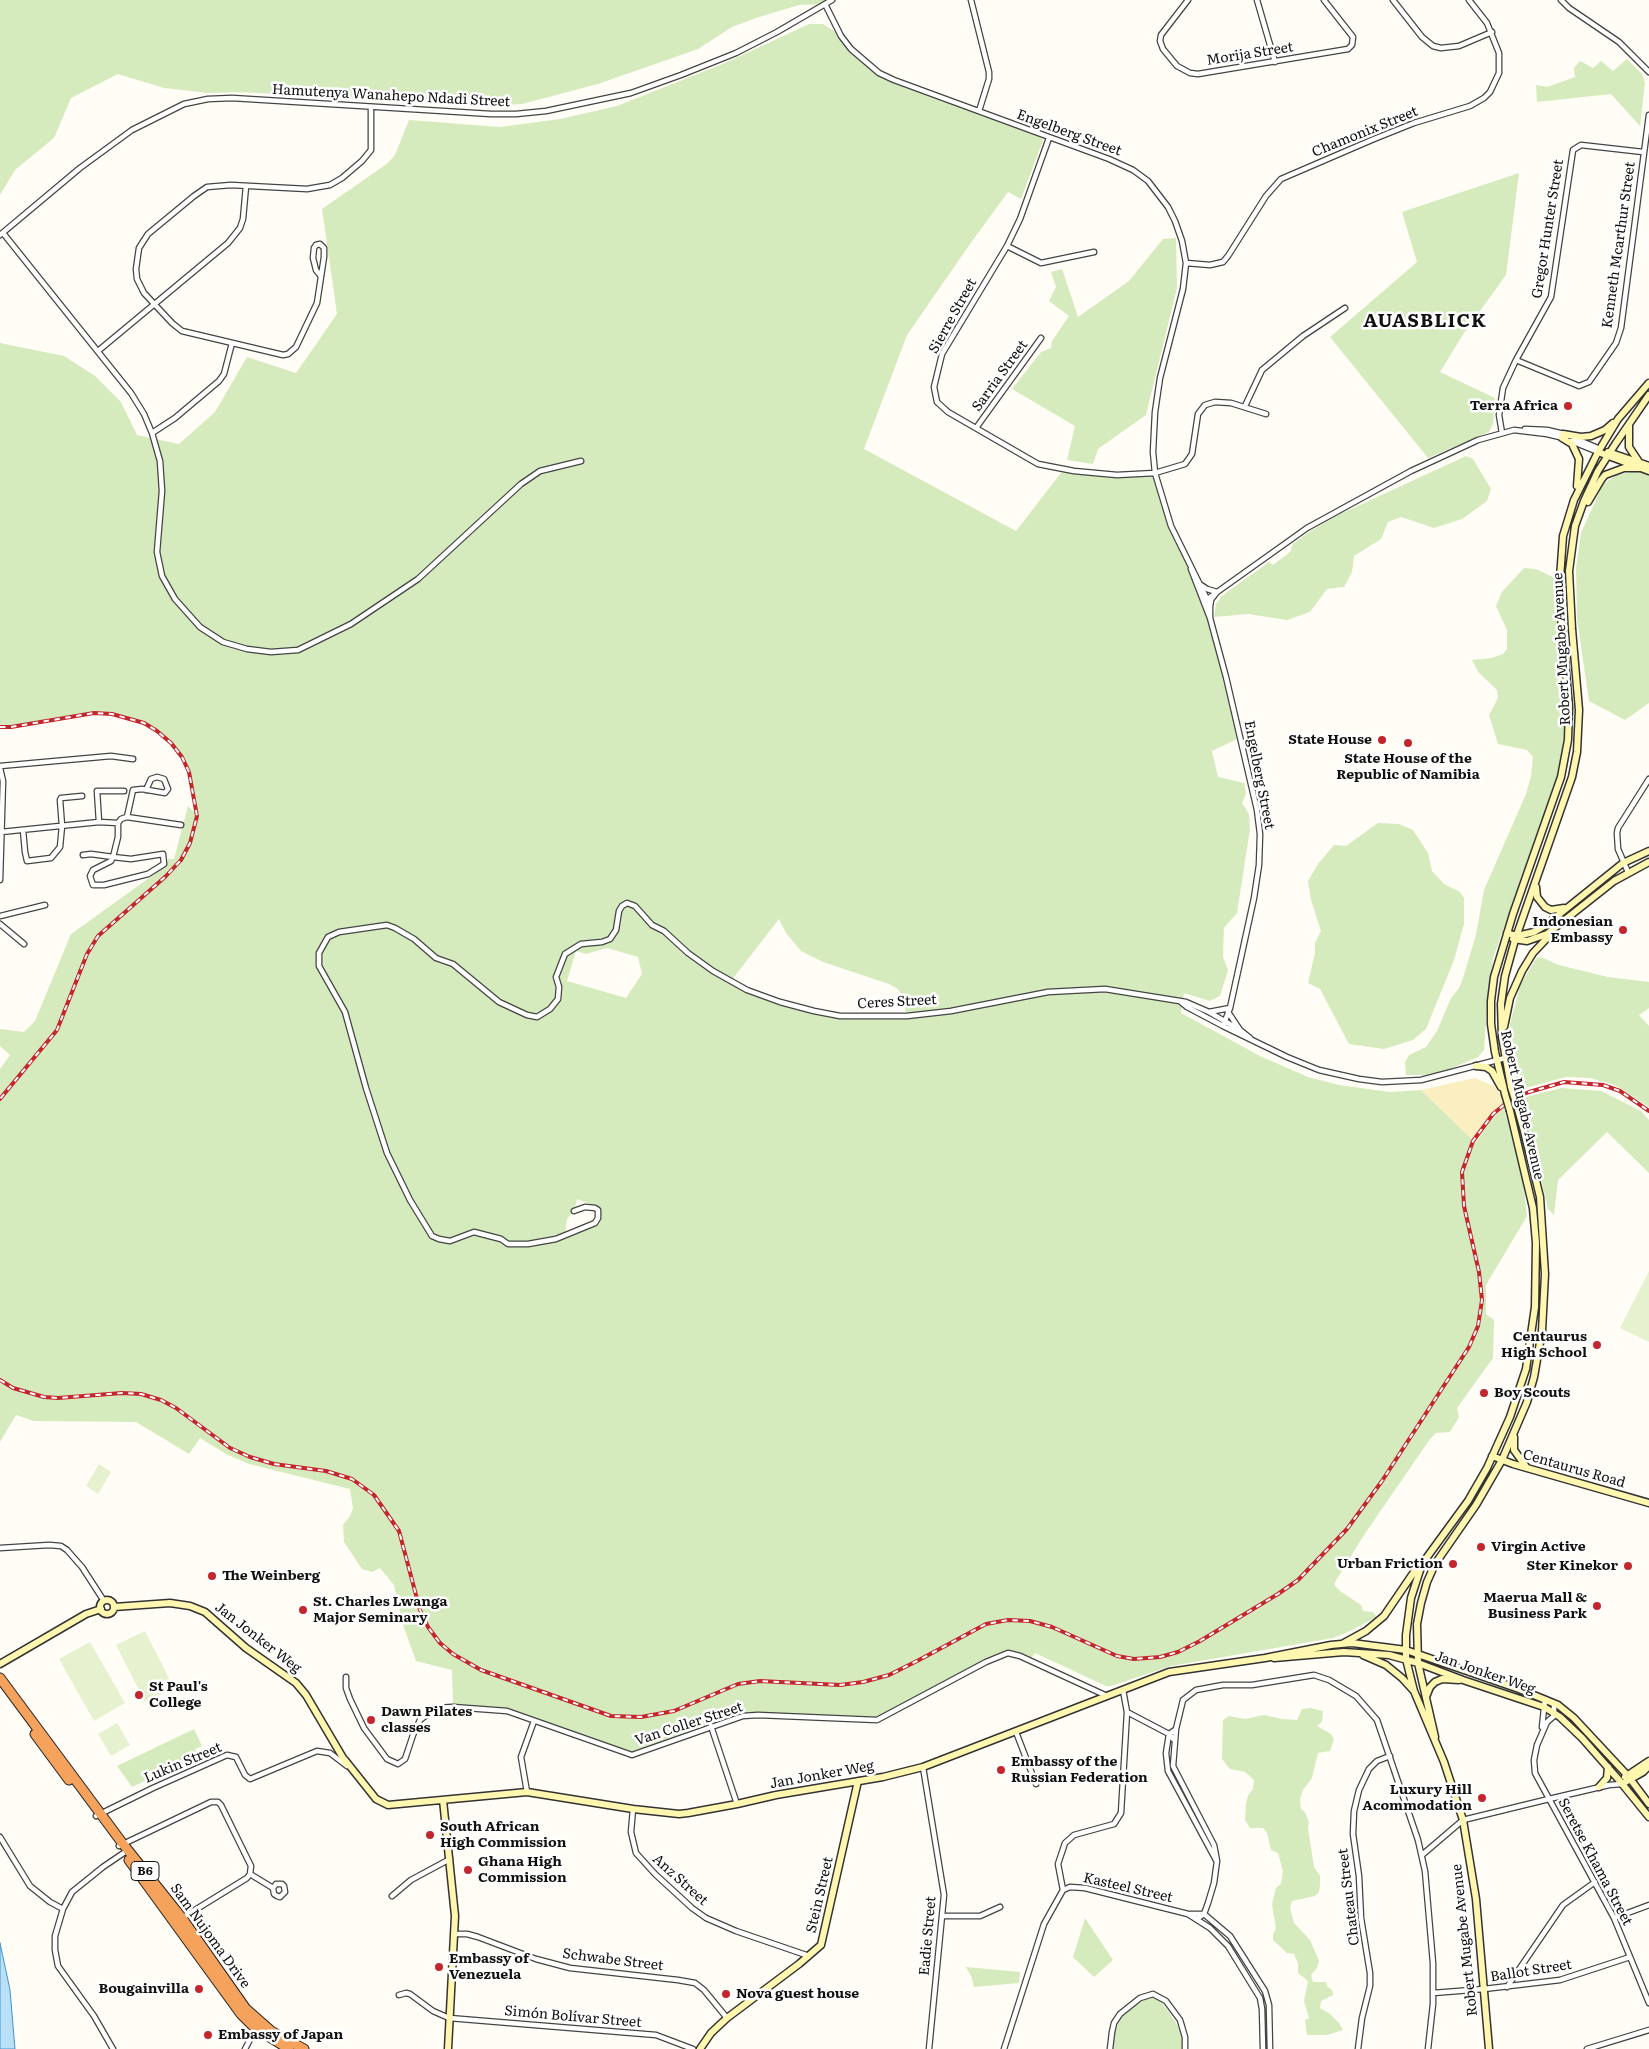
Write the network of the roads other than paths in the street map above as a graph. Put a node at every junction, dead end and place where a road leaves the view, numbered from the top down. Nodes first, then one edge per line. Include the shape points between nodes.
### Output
1 (832, 0) edge
2 (971, 0) edge
3 (1188, 0) edge
4 (1257, 0) edge
5 (1324, 0) edge
6 (1393, 0) edge
7 (1469, 0) edge
8 (1560, 0) edge
9 (825, 4) junction
10 (1492, 32) junction
11 (1275, 62) junction
12 (1649, 72) edge
13 (371, 107) junction
14 (979, 111) junction
15 (1649, 115) edge
16 (1049, 138) junction
17 (1644, 152) junction
18 (246, 186) junction
19 (1, 234) edge
20 (1007, 246) junction
21 (1094, 252) dead end
22 (1186, 263) junction
23 (320, 275) junction
24 (155, 305) junction
25 (1345, 308) dead end
26 (1041, 338) dead end
27 (232, 343) junction
28 (98, 351) junction
29 (1516, 360) junction
30 (1649, 383) edge
31 (1649, 395) edge
32 (1245, 406) junction
33 (1266, 414) dead end
34 (1618, 419) junction
35 (1628, 424) junction
36 (976, 428) junction
37 (152, 433) junction
38 (1502, 433) junction
39 (1563, 436) junction
40 (1599, 451) junction
41 (1608, 454) junction
42 (581, 461) dead end
43 (1640, 465) junction
44 (1649, 466) edge
45 (1649, 471) edge
46 (1155, 473) junction
47 (1574, 500) junction
48 (1575, 526) junction
49 (1190, 567) junction
50 (1199, 582) junction
51 (1217, 592) junction
52 (1205, 601) junction
53 (1210, 608) junction
54 (1210, 618) junction
55 (133, 759) dead end
56 (0, 767) edge
57 (1649, 778) edge
58 (146, 790) junction
59 (124, 791) dead end
60 (82, 796) dead end
61 (127, 817) junction
62 (99, 822) junction
63 (118, 823) junction
64 (180, 825) dead end
65 (62, 826) junction
66 (23, 830) junction
67 (2, 832) junction
68 (1649, 851) edge
69 (83, 855) dead end
70 (114, 856) junction
71 (0, 858) edge
72 (1649, 862) edge
73 (1623, 863) junction
74 (1628, 872) junction
75 (0, 880) edge
76 (1537, 881) junction
77 (45, 906) dead end
78 (1569, 906) junction
79 (0, 916) edge
80 (1566, 921) junction
81 (0, 924) edge
82 (1507, 936) junction
83 (1516, 938) junction
84 (24, 944) dead end
85 (1181, 1002) junction
86 (1229, 1010) junction
87 (1209, 1012) junction
88 (1224, 1024) junction
89 (1240, 1030) junction
90 (1502, 1037) junction
91 (1250, 1038) junction
92 (1505, 1058) junction
93 (1497, 1060) junction
94 (1476, 1066) junction
95 (1505, 1093) junction
96 (574, 1211) dead end
97 (1514, 1434) junction
98 (1492, 1456) junction
99 (1502, 1460) junction
100 (1527, 1468) junction
101 (1649, 1503) edge
102 (0, 1548) edge
103 (1422, 1564) junction
104 (104, 1601) junction
105 (114, 1607) junction
106 (101, 1609) junction
107 (1343, 1644) junction
108 (1406, 1650) junction
109 (1344, 1652) junction
110 (1417, 1653) junction
111 (1265, 1658) junction
112 (1406, 1659) junction
113 (1418, 1663) junction
114 (0, 1664) edge
115 (346, 1677) dead end
116 (0, 1678) edge
117 (1463, 1680) junction
118 (0, 1686) edge
119 (1123, 1690) junction
120 (1414, 1691) junction
121 (1107, 1696) junction
122 (1426, 1697) junction
123 (1546, 1699) junction
124 (1554, 1703) junction
125 (1544, 1707) junction
126 (1127, 1712) junction
127 (1554, 1712) junction
128 (534, 1721) junction
129 (711, 1726) junction
130 (1176, 1730) junction
131 (1542, 1731) junction
132 (1016, 1732) junction
133 (1168, 1734) junction
134 (1175, 1740) junction
135 (1436, 1743) junction
136 (1390, 1756) junction
137 (345, 1760) junction
138 (1649, 1761) edge
139 (1608, 1766) junction
140 (1649, 1766) edge
141 (923, 1767) junction
142 (349, 1768) junction
143 (1630, 1778) junction
144 (858, 1781) junction
145 (1621, 1782) junction
146 (1036, 1784) dead end
147 (1598, 1787) junction
148 (371, 1792) junction
149 (527, 1792) junction
150 (1549, 1798) junction
151 (443, 1800) junction
152 (737, 1804) junction
153 (1649, 1804) edge
154 (633, 1809) junction
155 (98, 1815) junction
156 (1649, 1817) edge
157 (1463, 1820) junction
158 (0, 1837) edge
159 (123, 1848) junction
160 (1422, 1855) junction
161 (450, 1859) junction
162 (1216, 1861) junction
163 (250, 1874) junction
164 (1595, 1882) junction
165 (273, 1888) dead end
166 (1063, 1890) junction
167 (392, 1896) dead end
168 (1649, 1905) edge
169 (1000, 1906) dead end
170 (62, 1909) junction
171 (1188, 1914) junction
172 (1204, 1914) junction
173 (942, 1916) junction
174 (1614, 1918) junction
175 (1197, 1919) junction
176 (178, 1920) junction
177 (455, 1934) junction
178 (809, 1956) junction
179 (1630, 1957) junction
180 (1508, 1987) junction
181 (1484, 1989) junction
182 (1433, 1993) junction
183 (400, 1995) dead end
184 (1649, 2004) edge
185 (449, 2018) junction
186 (727, 2018) junction
187 (257, 2025) junction
188 (1649, 2030) edge
189 (113, 2049) edge
190 (245, 2049) edge
191 (288, 2049) edge
192 (304, 2049) edge
193 (448, 2049) edge
194 (693, 2049) edge
195 (700, 2049) edge
196 (929, 2049) edge
197 (1004, 2049) edge
198 (1110, 2049) edge
199 (1185, 2049) edge
200 (1263, 2049) edge
201 (1270, 2049) edge
202 (1358, 2049) edge
203 (1428, 2049) edge
204 (1489, 2049) edge
205 (1587, 2049) edge

1 - 9 street, Hamutenya Wanahepo Ndadi Street
2 - 14 street via 989,72
3 - 11 street, Morija Street via 1161,35 1160,41 1177,66 1198,74
4 - 11 street
5 - 11 street, Morija Street via 1353,37 1352,45 1348,49
6 - 10 street via 1433,46 1459,46
7 - 10 street, Chamonix Street
8 - 12 street via 1619,42
9 - 13 street, Hamutenya Wanahepo Ndadi Street via 736,53 647,87 595,101 516,114
9 - 14 street, Engelberg Street via 850,49 879,73
10 - 22 street, Chamonix Street via 1500,63 1496,82 1484,98 1470,106 1374,139 1281,180 1266,196 1223,262 1210,265
13 - 18 street via 371,150 342,178 319,188
13 - 19 street, Hamutenya Wanahepo Ndadi Street via 232,98 184,104 132,130 80,168
14 - 16 street, Engelberg Street
15 - 17 street, Kenneth Mcarthur Street
16 - 20 street, Sierre Street
16 - 22 street, Engelberg Street via 1109,159 1133,170 1148,182 1175,220
17 - 29 street, Gregor Hunter Street via 1581,144 1573,150 1551,297
17 - 29 street, Kenneth Mcarthur Street via 1621,328 1616,344 1589,382 1580,386
18 - 24 street via 243,220 234,236
18 - 24 street via 207,188 142,241 138,254 138,280
19 - 28 street
20 - 21 street via 1041,263
20 - 36 street, Sierre Street via 942,354 934,387 941,407
22 - 46 street, Engelberg Street via 1183,289 1156,398 1152,452
23 - 23 street via 313,258 314,248 320,244 324,248
23 - 27 street via 317,303 296,348 288,354 277,354
24 - 27 street via 182,331
24 - 28 street
25 - 32 street via 1303,336 1262,370
26 - 36 street, Sarria Street
27 - 37 street via 224,374 219,380 175,418
28 - 37 street via 131,393
29 - 38 street, Gregor Hunter Street via 1499,404
30 - 34 main road, Robert Mugabe Avenue
31 - 35 main road, Robert Mugabe Avenue
32 - 33 street
32 - 46 street, Sierre Street via 1223,402 1205,405 1198,414 1189,460 1178,467
34 - 39 main road via 1606,430 1591,436
34 - 40 main road, Robert Mugabe Avenue
35 - 41 main road, Robert Mugabe Avenue
35 - 43 main road via 1629,447
36 - 46 street, Sierre Street via 1048,467 1116,475
37 - 42 street via 160,461 162,490 157,552 162,576 175,599 200,627 223,642 271,652 298,650 351,624 418,579 521,484 540,471
38 - 39 street via 1514,430
38 - 51 street via 1478,440 1340,508
39 - 40 street
39 - 47 main road via 1572,444 1579,459
40 - 41 main road
40 - 47 main road, Robert Mugabe Avenue
41 - 43 main road
41 - 48 main road, Robert Mugabe Avenue
43 - 44 main road
43 - 45 main road
43 - 48 main road via 1605,475
46 - 49 street, Engelberg Street via 1170,526
47 - 82 main road, Robert Mugabe Avenue via 1563,536 1559,569 1569,707 1566,756
48 - 76 main road, Robert Mugabe Avenue via 1569,571 1579,710 1577,752 1572,777
49 - 50 street, Engelberg Street
49 - 52 street, Engelberg Street
50 - 51 street via 1204,588
50 - 52 street, Engelberg Street
51 - 52 street
51 - 53 street
52 - 53 street, Engelberg Street
52 - 54 street, Engelberg Street
53 - 54 street, Engelberg Street
54 - 86 street, Engelberg Street via 1249,773 1260,834 1254,898
55 - 56 street via 111,756
56 - 67 street via 3,781
57 - 73 street via 1618,828 1616,839
58 - 58 street via 165,794 168,789 164,780 157,777 151,779
58 - 61 street via 131,792
59 - 62 street via 97,792
60 - 65 street via 60,800
61 - 63 street
61 - 64 street
62 - 63 street
62 - 65 street
63 - 70 street
65 - 66 street
65 - 66 street via 60,847 54,856 29,862
66 - 67 street
67 - 71 street
68 - 73 main road
69 - 70 street
70 - 70 street via 131,860 163,854 164,864 148,874 93,886 92,872
71 - 75 street
72 - 74 main road
73 - 74 street
73 - 78 main road
74 - 80 main road
76 - 78 main road via 1537,897 1545,907 1560,910
76 - 83 main road, Robert Mugabe Avenue
77 - 79 street
78 - 83 main road via 1534,932
80 - 83 main road via 1536,939
80 - 90 main road via 1540,944 1522,971 1510,998
81 - 84 street
82 - 83 main road
82 - 93 main road, Robert Mugabe Avenue via 1494,977 1491,1001 1492,1039
83 - 90 main road, Robert Mugabe Avenue via 1502,991
85 - 87 street, Ceres Street
85 - 88 street, Ceres Street
85 - 96 street, Ceres Street via 1142,993 1085,989 1048,992 907,1016 840,1016 780,1002 747,990 697,960 664,931 652,925 635,906 625,903 610,938 581,944 565,954 556,977 558,1000 537,1017 527,1016 499,1002 453,964 436,958 410,936 387,925 332,934 320,950 318,962 345,1012 387,1153 432,1236 450,1241 474,1232 508,1244 528,1244 560,1237 595,1223 598,1218 595,1208
86 - 87 street
86 - 88 street, Engelberg Street
86 - 89 street
87 - 88 street, Ceres Street
88 - 89 street, Ceres Street
88 - 91 street, Ceres Street
89 - 91 street, Ceres Street
90 - 92 main road, Robert Mugabe Avenue
91 - 94 street, Ceres Street via 1319,1070 1370,1081 1421,1080
92 - 93 street, Ceres Street
92 - 97 main road, Robert Mugabe Avenue, bridge via 1540,1197 1546,1274 1534,1377
93 - 94 street, Ceres Street
93 - 95 main road, Robert Mugabe Avenue
94 - 95 main road via 1492,1071
95 - 98 main road, Robert Mugabe Avenue, bridge via 1533,1208 1537,1268 1533,1330 1526,1369 1510,1417
97 - 99 main road, Robert Mugabe Avenue
97 - 100 main road via 1514,1450
98 - 99 main road, Centaurus Road
98 - 103 main road, Robert Mugabe Avenue via 1468,1501
99 - 100 main road, Centaurus Road
99 - 110 main road, Robert Mugabe Avenue via 1430,1574 1417,1624
100 - 101 main road, Centaurus Road
102 - 104 street via 61,1546 76,1560
103 - 107 main road via 1384,1616
103 - 108 main road, Robert Mugabe Avenue via 1407,1617
104 - 105 main road via 111,1601
104 - 106 main road
105 - 106 main road, Jan Jonker Weg via 109,1613
105 - 137 main road, Jan Jonker Weg via 170,1603 205,1612 246,1648 296,1683
106 - 114 main road, Jan Jonker Weg via 86,1614
107 - 108 main road, Jan Jonker Weg via 1380,1645
107 - 111 main road, Jan Jonker Weg
108 - 110 main road, Jan Jonker Weg
108 - 112 main road, Robert Mugabe Avenue
109 - 111 main road, Jan Jonker Weg
109 - 112 main road, Jan Jonker Weg
109 - 120 main road via 1386,1665
110 - 113 main road, Robert Mugabe Avenue
110 - 123 main road, Jan Jonker Weg
111 - 119 main road, Jan Jonker Weg via 1170,1672
112 - 113 main road, Jan Jonker Weg
112 - 120 main road, Robert Mugabe Avenue
113 - 117 main road, Jan Jonker Weg
113 - 122 main road, Robert Mugabe Avenue
115 - 128 street, Van Coller Street via 346,1688 364,1728 387,1759 398,1764 405,1759 420,1720 436,1708 507,1712
116 - 155 highway, Sam Nujoma Drive / B6
117 - 122 main road via 1435,1682
117 - 125 main road, Jan Jonker Weg
118 - 155 highway, Sam Nujoma Drive / B6
119 - 121 main road, Jan Jonker Weg
119 - 126 street
120 - 135 main road, Robert Mugabe Avenue
121 - 129 street, Van Coller Street via 1008,1653 878,1720 758,1715
121 - 132 main road, Jan Jonker Weg
122 - 135 main road, Robert Mugabe Avenue
123 - 124 main road, Jan Jonker Weg
123 - 125 street, Seretse Khama Street
124 - 127 street
124 - 143 main road, Jan Jonker Weg via 1574,1718
125 - 127 main road, Jan Jonker Weg
125 - 131 street, Seretse Khama Street
126 - 133 street
126 - 166 street via 1119,1819 1110,1826 1068,1840 1058,1864
127 - 131 street, Seretse Khama Street
127 - 139 main road, Jan Jonker Weg
128 - 129 street, Van Coller Street via 632,1755
128 - 149 street via 521,1757
129 - 152 street
130 - 133 street
130 - 134 street
130 - 136 street via 1183,1700 1196,1690 1314,1675 1348,1691 1365,1705 1377,1720
131 - 150 street, Seretse Khama Street via 1534,1760 1535,1773
132 - 141 main road, Jan Jonker Weg
132 - 146 street
133 - 134 street
133 - 162 street via 1168,1771
134 - 162 street via 1174,1770 1214,1845
135 - 157 main road, Robert Mugabe Avenue
136 - 160 street
136 - 202 street, Chateau Street via 1377,1761 1369,1769 1358,1790 1354,1812 1353,1834 1370,1980
137 - 142 main road, Jan Jonker Weg
137 - 148 main road, Jan Jonker Weg
138 - 143 main road
139 - 145 main road, Jan Jonker Weg
139 - 147 main road via 1607,1778
140 - 143 main road
141 - 144 main road, Jan Jonker Weg
141 - 173 street, Eadie Street via 943,1886
142 - 148 main road, Jan Jonker Weg
142 - 155 street, Lukin Street via 330,1753 317,1751 250,1779 236,1757 227,1755
143 - 145 main road
143 - 153 main road, Jan Jonker Weg
144 - 152 main road, Jan Jonker Weg
144 - 178 main road, Stein Street via 824,1936 821,1945
145 - 147 street
145 - 156 main road, Jan Jonker Weg
147 - 150 street
148 - 151 main road, Jan Jonker Weg via 388,1805
149 - 151 main road, Jan Jonker Weg
149 - 154 main road, Jan Jonker Weg
150 - 157 street
150 - 164 street, Seretse Khama Street
151 - 161 main road
152 - 154 main road, Jan Jonker Weg via 678,1814
154 - 178 street, Anz Street via 632,1832 636,1853 692,1908 736,1931
155 - 159 highway, Sam Nujoma Drive / B6
157 - 160 street
157 - 181 main road, Robert Mugabe Avenue via 1476,1900
158 - 170 street via 30,1886
159 - 163 street via 214,1801 221,1805 251,1866
159 - 170 street via 78,1887
159 - 176 highway, Sam Nujoma Drive / B6
160 - 182 street via 1430,1919
161 - 167 street via 411,1880
161 - 177 main road
162 - 172 street via 1214,1883
163 - 165 street
163 - 176 street
164 - 174 street, Seretse Khama Street
164 - 180 street via 1563,1905
166 - 171 street, Kasteel Street via 1084,1888
166 - 197 street via 1044,1924
168 - 174 street
169 - 173 street via 980,1916
170 - 189 street via 54,1950 58,1966
171 - 172 street, Kasteel Street
171 - 175 street, Kasteel Street
172 - 175 street
172 - 201 street via 1230,1936 1267,1995
173 - 196 street, Eadie Street
174 - 179 street, Seretse Khama Street
175 - 200 street, Kasteel Street via 1228,1946 1260,1998
176 - 187 highway, Sam Nujoma Drive / B6 via 241,2014
177 - 185 main road
177 - 186 street, Schwabe Street via 478,1937 570,1968 695,1983
178 - 186 main road, Stein Street
179 - 180 street, Ballot Street via 1568,1978
179 - 184 street, Seretse Khama Street
180 - 181 street, Ballot Street
181 - 182 street, Ballot Street
181 - 204 main road, Robert Mugabe Avenue
182 - 203 street
183 - 185 street via 410,1994
185 - 193 main road
185 - 194 street, Simón Bolívar Street via 656,2035
186 - 195 main road, Stein Street
187 - 190 street
187 - 191 highway, Sam Nujoma Drive / B6
187 - 192 highway, Sam Nujoma Drive / B6
188 - 205 street
198 - 199 street via 1114,2023 1120,2014 1140,1998 1154,1994 1166,2001 1180,2020

